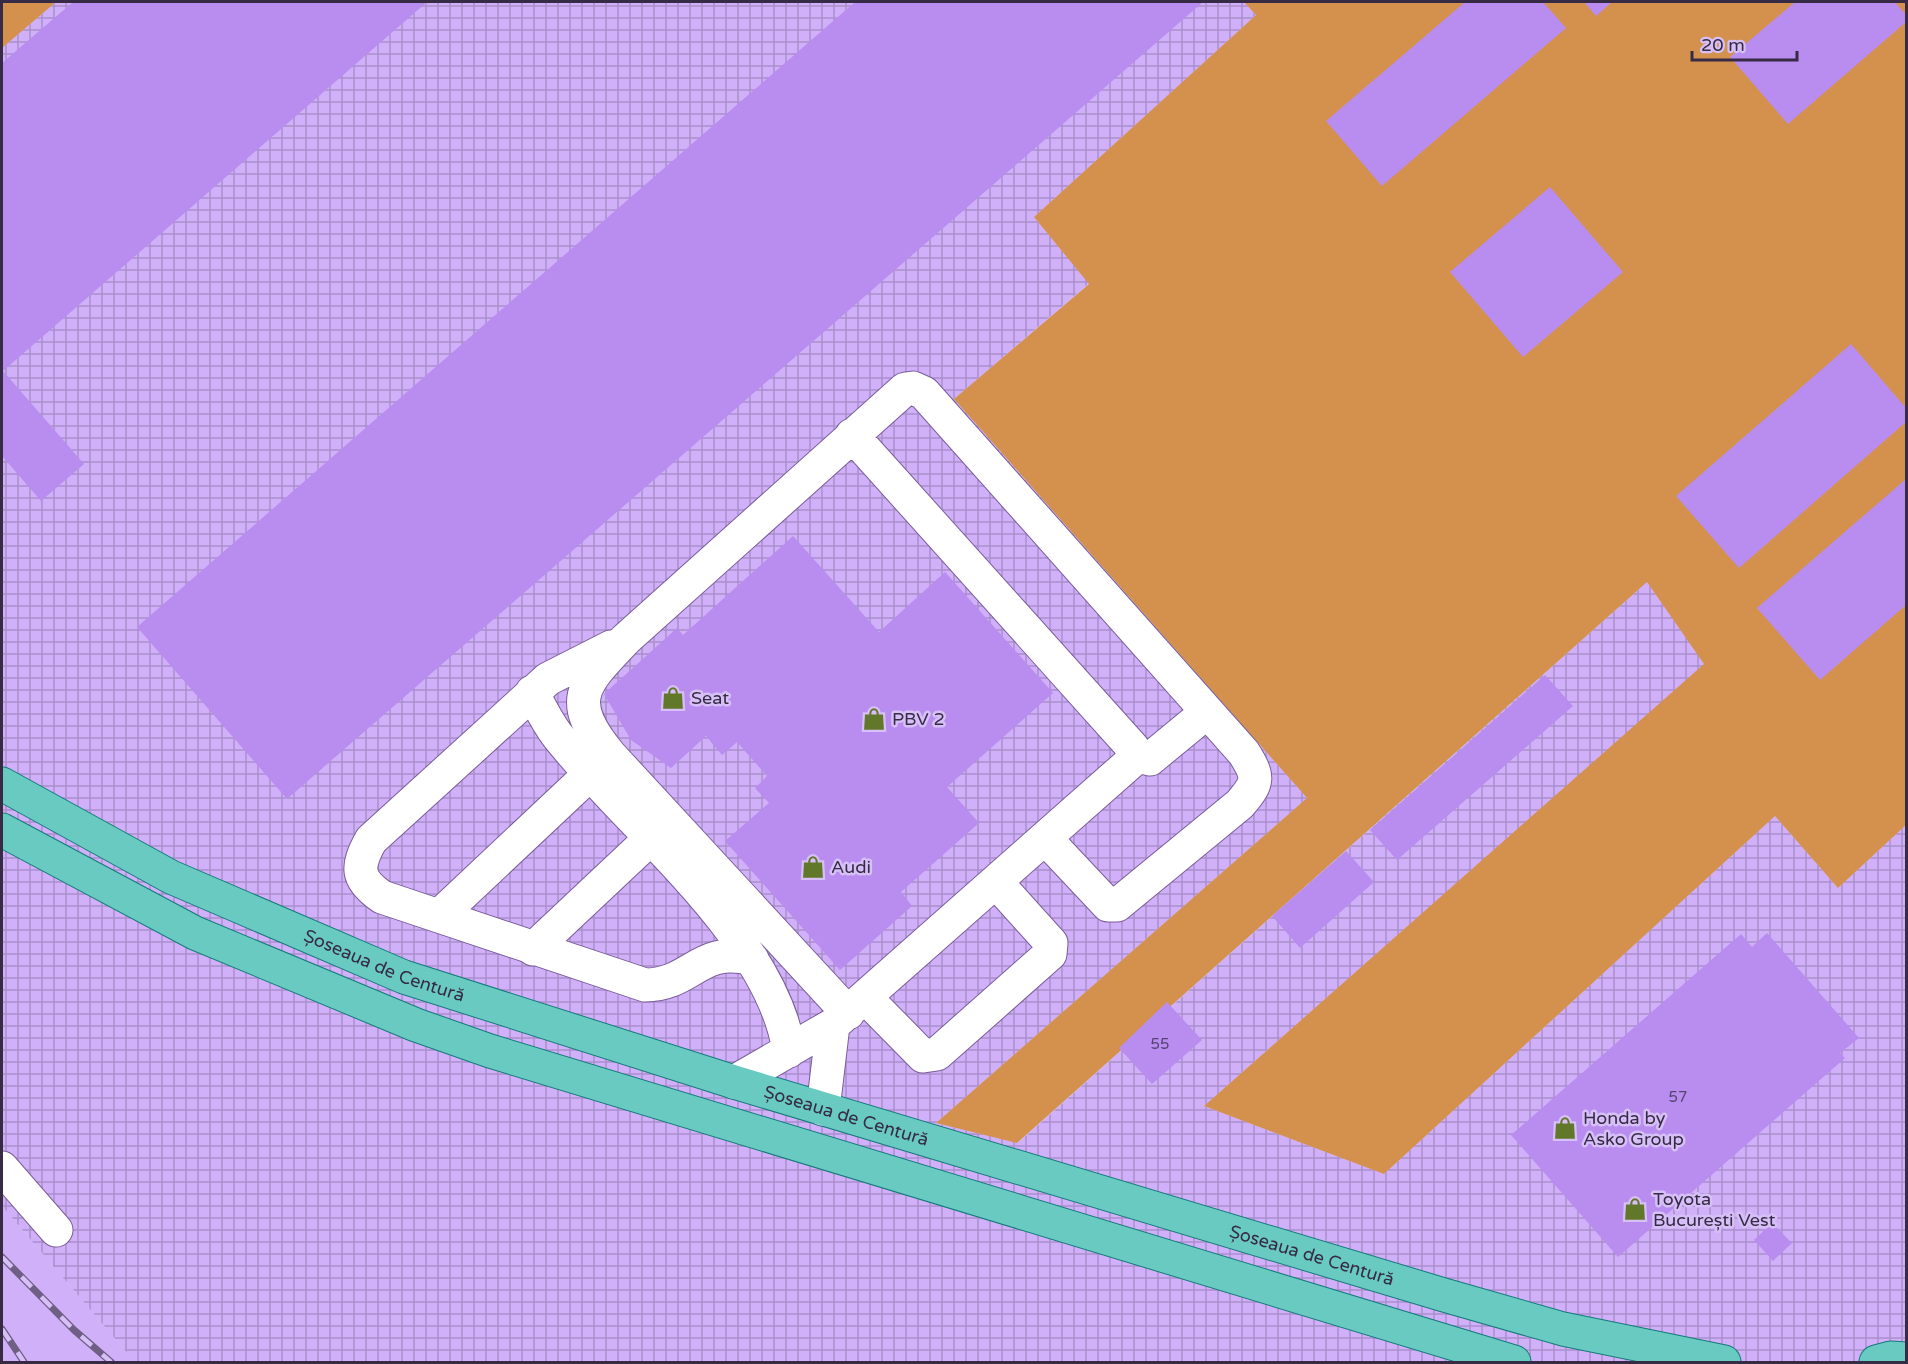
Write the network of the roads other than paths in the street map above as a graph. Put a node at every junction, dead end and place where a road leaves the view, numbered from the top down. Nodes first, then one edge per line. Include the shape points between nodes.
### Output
1 (852, 435) junction
2 (626, 639) junction
3 (532, 692) junction
4 (1207, 712) junction
5 (1134, 755) junction
6 (600, 765) junction
7 (2, 784) edge
8 (661, 829) junction
9 (2, 830) edge
10 (1045, 838) junction
11 (996, 882) junction
12 (439, 916) junction
13 (533, 950) junction
14 (752, 959) junction
15 (849, 1012) junction
16 (789, 1050) junction
17 (734, 1082) junction
18 (823, 1109) junction
19 (2, 1168) edge
20 (56, 1230) dead end
21 (1906, 1359) edge
22 (1514, 1362) edge
23 (1724, 1362) edge
24 (1876, 1362) edge

1 - 2 lane
1 - 4 lane via 904,389 924,393
1 - 5 lane via 1132,748
2 - 3 lane via 578,662
2 - 6 lane via 586,684 587,724
3 - 6 lane via 556,734
3 - 12 lane via 371,840 360,859 367,886 382,897
4 - 5 lane via 1160,754 1150,759
4 - 10 lane via 1244,753 1255,771 1254,787 1240,804 1117,906 1108,905
5 - 10 lane via 1131,762
6 - 8 lane
6 - 12 lane
7 - 17 main road, Șoseaua de Centură via 171,877 404,977
8 - 13 lane
8 - 14 lane
8 - 15 lane
9 - 22 main road via 195,933 468,1044
10 - 11 lane
11 - 15 lane
11 - 15 lane via 1051,943 1050,954 937,1054 923,1056
12 - 13 lane
13 - 14 lane via 645,985 662,985 716,955 735,954
14 - 16 lane via 775,998
15 - 16 lane
15 - 18 lane
16 - 17 lane
17 - 18 main road, Șoseaua de Centură
18 - 23 main road, Șoseaua de Centură via 1552,1326
19 - 20 lane
21 - 24 main road

